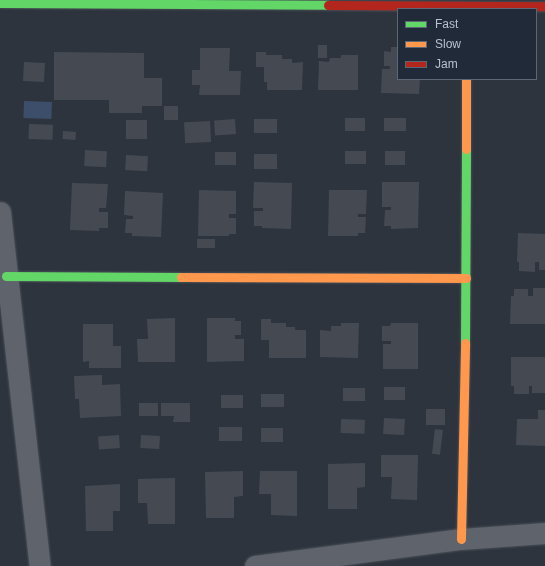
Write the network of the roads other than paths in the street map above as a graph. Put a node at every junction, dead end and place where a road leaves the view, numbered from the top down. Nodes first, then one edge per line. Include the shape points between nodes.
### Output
1 (0, 3) edge
2 (545, 6) edge
3 (466, 7) edge
4 (466, 80) edge
5 (0, 212) edge
6 (6, 276) junction
7 (466, 278) junction
8 (545, 532) edge
9 (461, 539) junction
10 (40, 566) edge
11 (255, 566) edge

1 - 3 street
2 - 3 street
4 - 7 street
5 - 6 street
6 - 7 street
6 - 10 street
7 - 9 street
8 - 9 street
9 - 11 street

